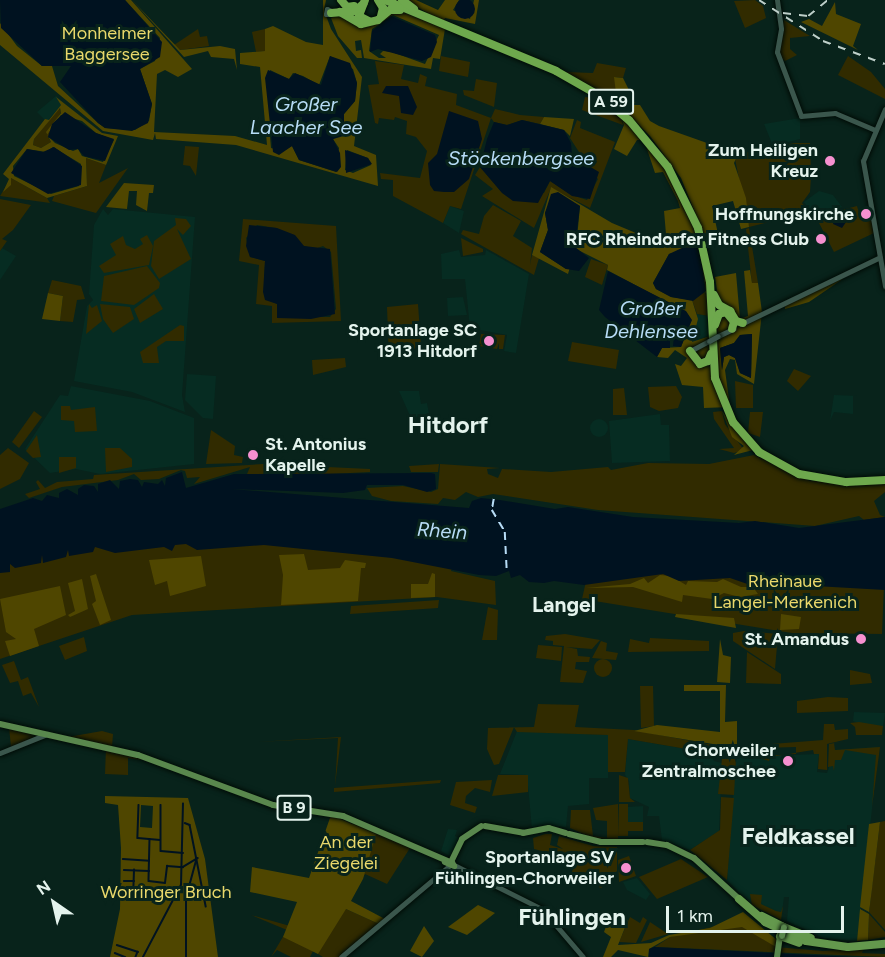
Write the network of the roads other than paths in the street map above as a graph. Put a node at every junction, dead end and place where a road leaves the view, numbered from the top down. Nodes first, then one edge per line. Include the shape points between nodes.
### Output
1 (340, 0) edge
2 (379, 0) edge
3 (385, 0) edge
4 (390, 0) edge
5 (394, 0) edge
6 (402, 0) edge
7 (777, 0) edge
8 (360, 2) edge
9 (332, 8) edge
10 (414, 9) junction
11 (400, 10) junction
12 (443, 25) junction
13 (885, 109) edge
14 (875, 130) junction
15 (880, 257) junction
16 (713, 286) junction
17 (885, 286) edge
18 (736, 324) junction
19 (716, 332) junction
20 (710, 344) junction
21 (691, 352) junction
22 (715, 378) junction
23 (726, 409) junction
24 (885, 479) edge
25 (0, 724) edge
26 (47, 734) junction
27 (0, 753) edge
28 (451, 865) junction
29 (743, 902) junction
30 (755, 914) junction
31 (781, 936) junction
32 (885, 943) edge
33 (836, 945) junction
34 (848, 947) junction
35 (341, 957) edge
36 (583, 957) edge
37 (777, 957) edge

1 - 8 highway via 347,7
1 - 9 highway
2 - 8 highway via 383,11 376,20 361,20
2 - 11 highway
3 - 12 highway, A 59
4 - 12 highway, A 59
5 - 10 highway
6 - 10 highway
7 - 14 main road via 781,32 777,52 801,116 831,112
8 - 9 highway via 355,11
9 - 11 highway via 361,24 378,20 390,10
10 - 12 highway
11 - 12 highway
12 - 16 highway, A 59 via 564,73 601,95 634,123 669,165 691,204
12 - 20 highway, A 59 via 574,80 613,106 647,140 676,179 700,235 712,293
13 - 14 main road
14 - 15 main road via 863,161
15 - 17 main road
15 - 18 main road
16 - 18 highway via 717,303 730,311
16 - 19 highway, A 59
18 - 19 main road
18 - 19 highway via 729,313 722,312
19 - 20 main road, bridge
19 - 23 highway, A 59 via 716,370
20 - 21 main road
20 - 21 highway via 710,358 704,364
20 - 22 highway, A 59
21 - 22 highway via 696,364
22 - 23 highway, A 59
23 - 24 highway, A 59 via 752,443 784,466 833,478
25 - 26 main road, B 9
26 - 27 main road
26 - 28 main road, B 9 via 138,754 273,805 343,816
28 - 29 main road via 462,839 483,827 525,833 547,828 601,842 645,841 675,848 701,862
28 - 35 main road
28 - 36 main road, B 9 via 542,909
29 - 30 highway
29 - 31 highway
29 - 33 highway via 785,932
30 - 31 highway
30 - 34 highway via 797,938
31 - 33 highway
31 - 34 highway
31 - 37 main road
32 - 33 highway
32 - 34 highway

